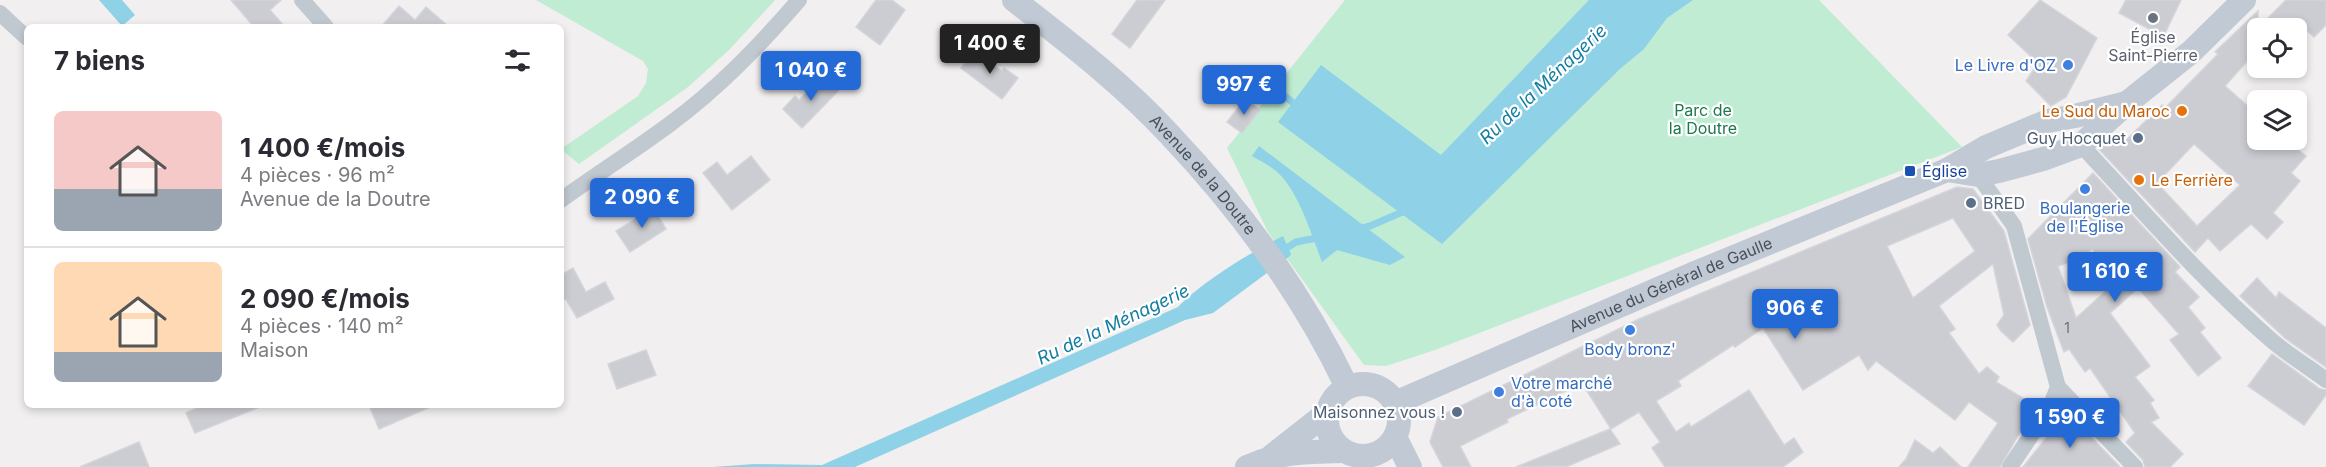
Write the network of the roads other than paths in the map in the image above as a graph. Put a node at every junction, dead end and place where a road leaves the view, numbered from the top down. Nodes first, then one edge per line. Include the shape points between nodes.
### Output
1 (302, 0) edge
2 (799, 0) edge
3 (1014, 0) edge
4 (2244, 0) edge
5 (0, 13) edge
6 (323, 24) edge
7 (24, 35) edge
8 (2127, 103) junction
9 (2080, 145) junction
10 (1947, 170) junction
11 (1978, 175) junction
12 (564, 198) edge
13 (2326, 380) edge
14 (1347, 387) junction
15 (2058, 387) junction
16 (1395, 403) junction
17 (1328, 412) junction
18 (1395, 437) junction
19 (1272, 456) junction
20 (1362, 458) edge
21 (1247, 467) edge
22 (1410, 467) edge
23 (2010, 467) edge
24 (2135, 467) edge

1 - 6 street
2 - 12 street via 751,54 672,123
3 - 14 main road, Avenue de la Doutre via 1090,61 1169,133 1287,279
4 - 8 main road, Avenue du Général de Gaulle via 2191,52
5 - 7 street
8 - 9 main road, Avenue du Général de Gaulle
8 - 10 main road, Avenue du Général de Gaulle via 2048,121 1986,147
9 - 11 main road, Avenue du Général de Gaulle
9 - 13 street via 2250,320
10 - 11 main road, Avenue du Général de Gaulle
10 - 16 main road, Avenue du Général de Gaulle via 1695,273
11 - 15 street via 2014,226
14 - 16 main road via 1370,384
14 - 17 main road via 1331,402
15 - 23 street via 2050,407
15 - 24 street
16 - 18 main road via 1399,426
17 - 19 main road
17 - 20 main road via 1329,434
18 - 20 main road via 1377,454
18 - 22 main road
19 - 20 main road via 1300,452
19 - 21 main road

